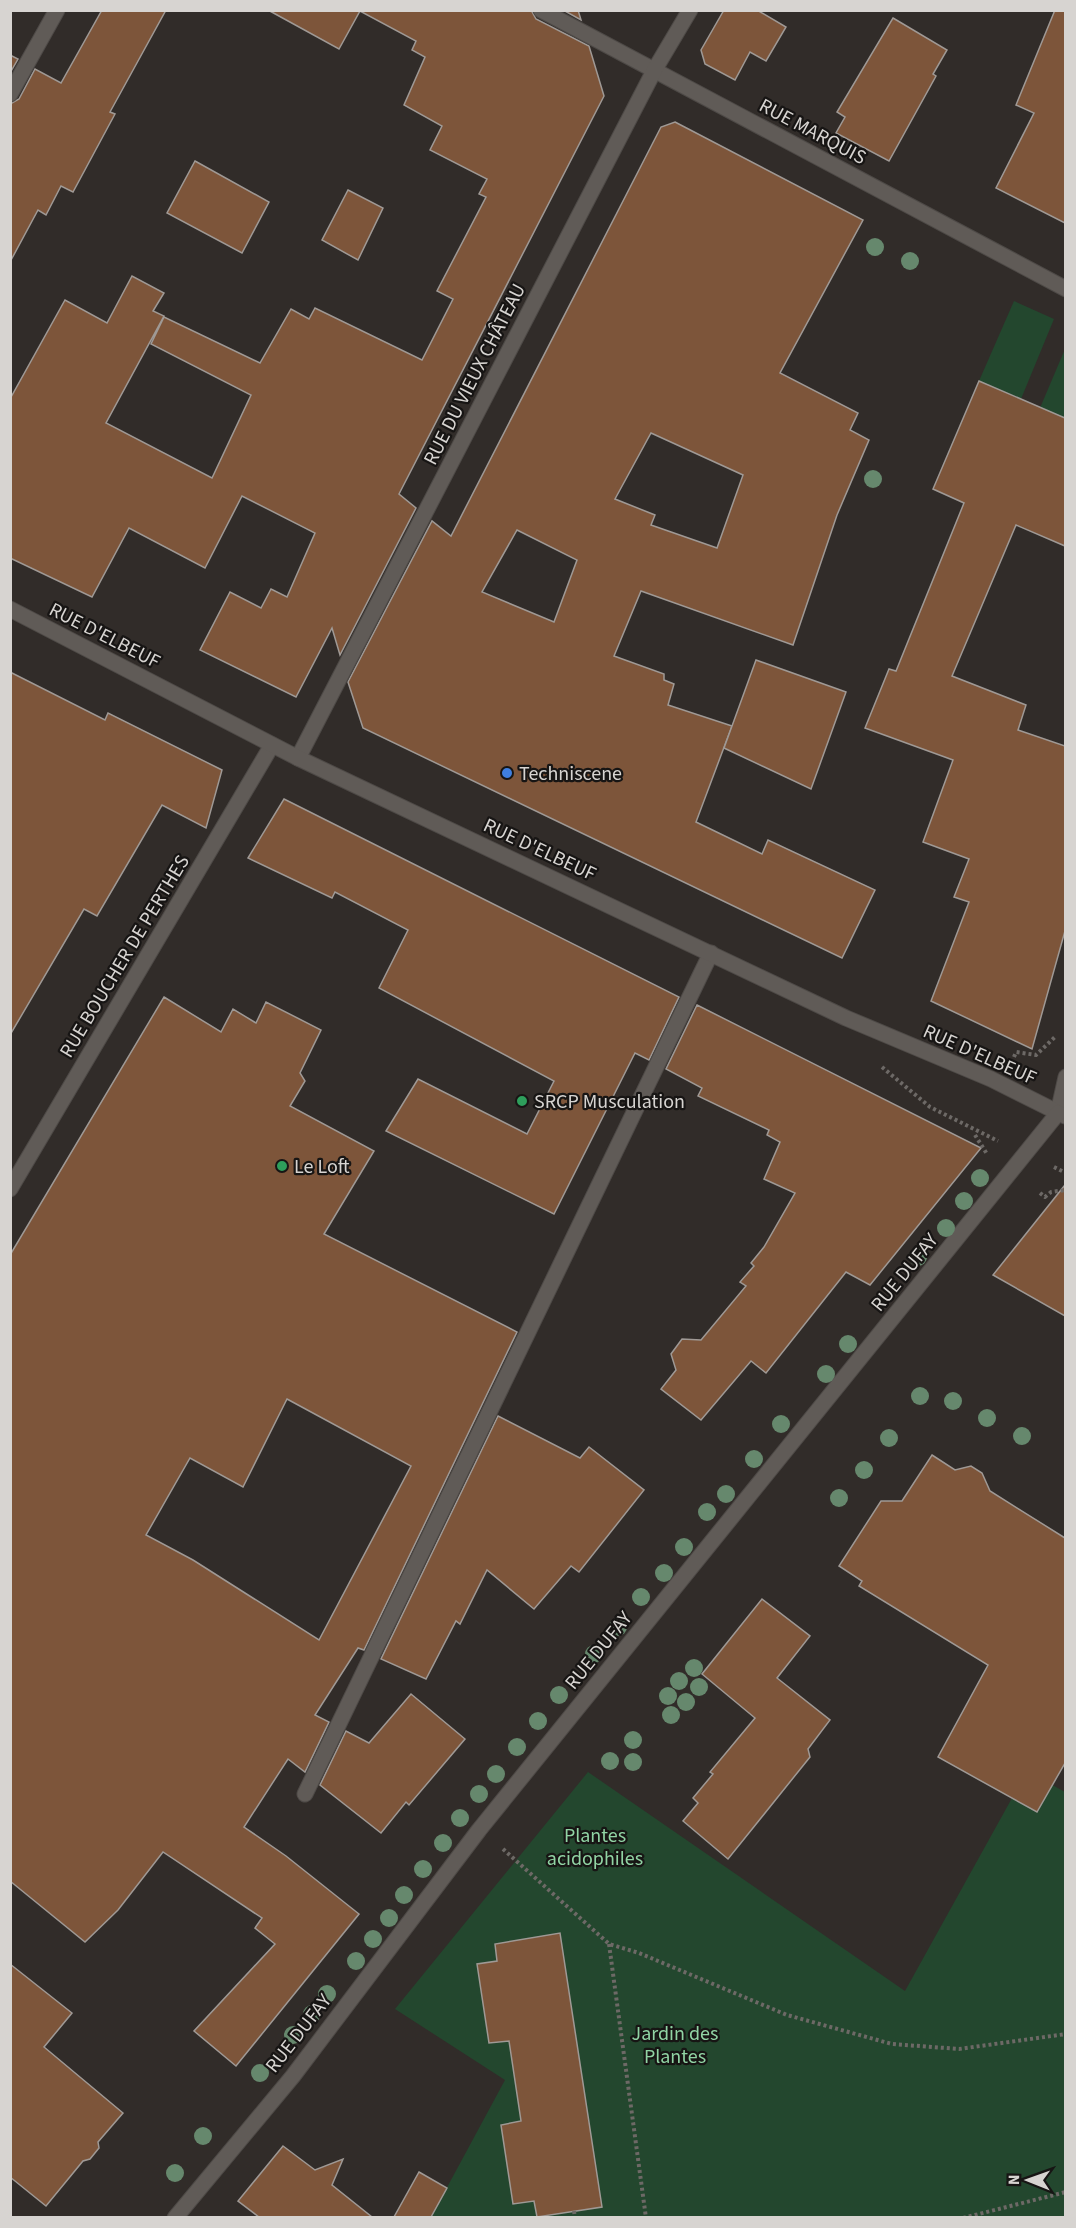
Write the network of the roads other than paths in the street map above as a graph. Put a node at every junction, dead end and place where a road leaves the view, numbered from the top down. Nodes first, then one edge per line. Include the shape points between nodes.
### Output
1 (57, 10) edge
2 (541, 10) edge
3 (690, 10) edge
4 (655, 69) junction
5 (10, 94) edge
6 (1065, 290) edge
7 (10, 609) edge
8 (273, 745) junction
9 (298, 758) junction
10 (711, 953) junction
11 (1065, 1077) edge
12 (1062, 1114) edge
13 (10, 1189) edge
14 (305, 1794) dead end
15 (175, 2217) edge

1 - 5 street
2 - 4 street, RUE MARQUIS
3 - 4 street, RUE DU VIEUX CHÂTEAU
4 - 6 street, RUE MARQUIS
4 - 9 street, RUE DU VIEUX CHÂTEAU
7 - 8 street, RUE D'ELBEUF
8 - 9 street, RUE D'ELBEUF
8 - 13 street, RUE BOUCHER DE PERTHES
9 - 10 street, RUE D'ELBEUF
10 - 12 street, RUE D'ELBEUF
10 - 14 street
11 - 12 street
12 - 15 street, RUE DUFAY via 479,1830 293,2076

